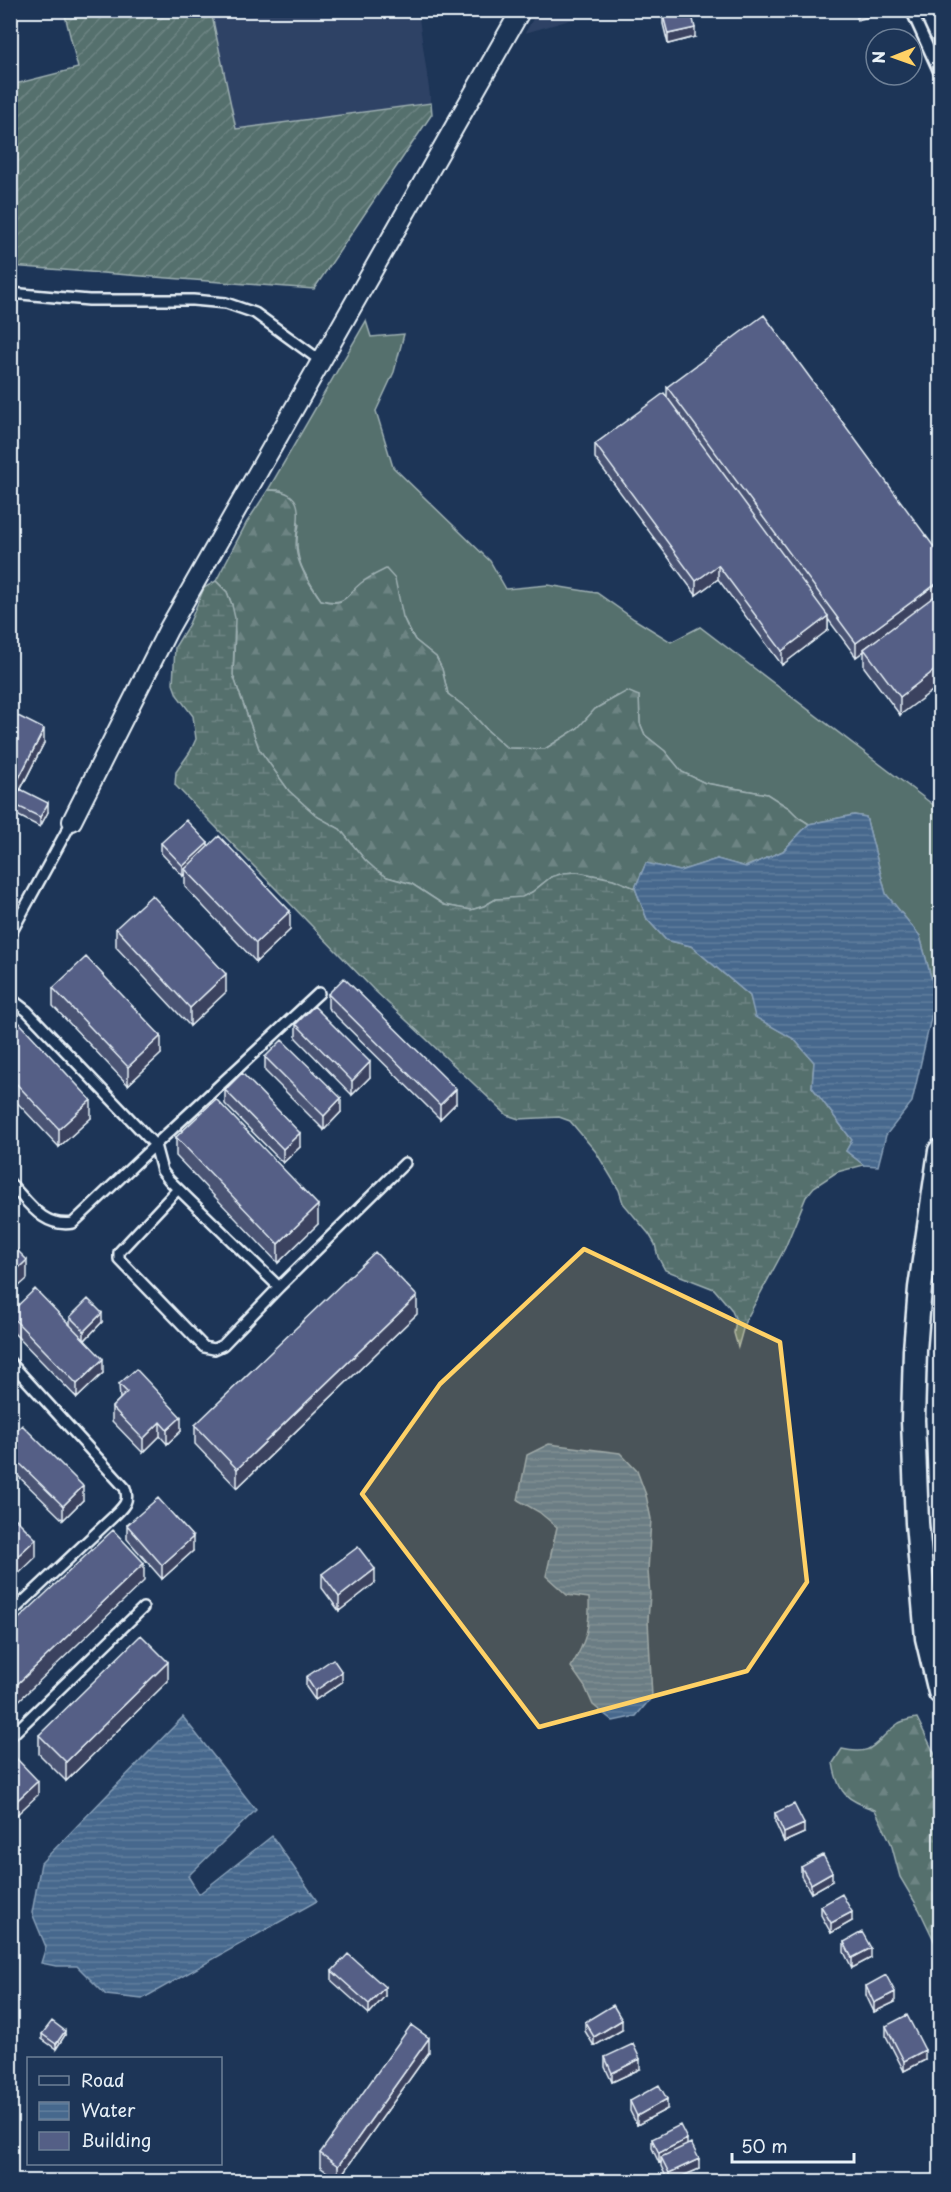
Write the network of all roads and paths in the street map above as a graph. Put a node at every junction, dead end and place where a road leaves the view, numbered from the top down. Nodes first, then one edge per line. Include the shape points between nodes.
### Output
1 (521, 10) edge
2 (911, 10) edge
3 (940, 74) edge
4 (10, 293) edge
5 (321, 361) junction
6 (72, 821) joint
7 (10, 935) edge
8 (319, 993) dead end
9 (10, 998) edge
10 (155, 1145) junction
11 (940, 1151) edge
12 (405, 1163) dead end
13 (10, 1183) edge
14 (178, 1189) junction
15 (279, 1287) junction
16 (10, 1362) edge
17 (10, 1378) edge
18 (10, 1389) edge
19 (143, 1608) dead end
20 (10, 1614) edge
21 (940, 1692) edge
22 (10, 1737) edge

1 - 5 street
2 - 3 lane
4 - 5 lane via 89,300 226,303 255,313
5 - 6 street via 168,630
6 - 7 lane
8 - 10 lane
9 - 10 lane
10 - 13 lane via 73,1223 50,1222
10 - 14 lane via 162,1171
11 - 21 street via 920,1288 913,1420 927,1638
12 - 15 lane
14 - 15 lane
14 - 15 lane via 119,1252 119,1259 204,1347 214,1349 223,1345
16 - 20 lane via 125,1488 128,1496 125,1505
17 - 18 lane
19 - 22 lane

